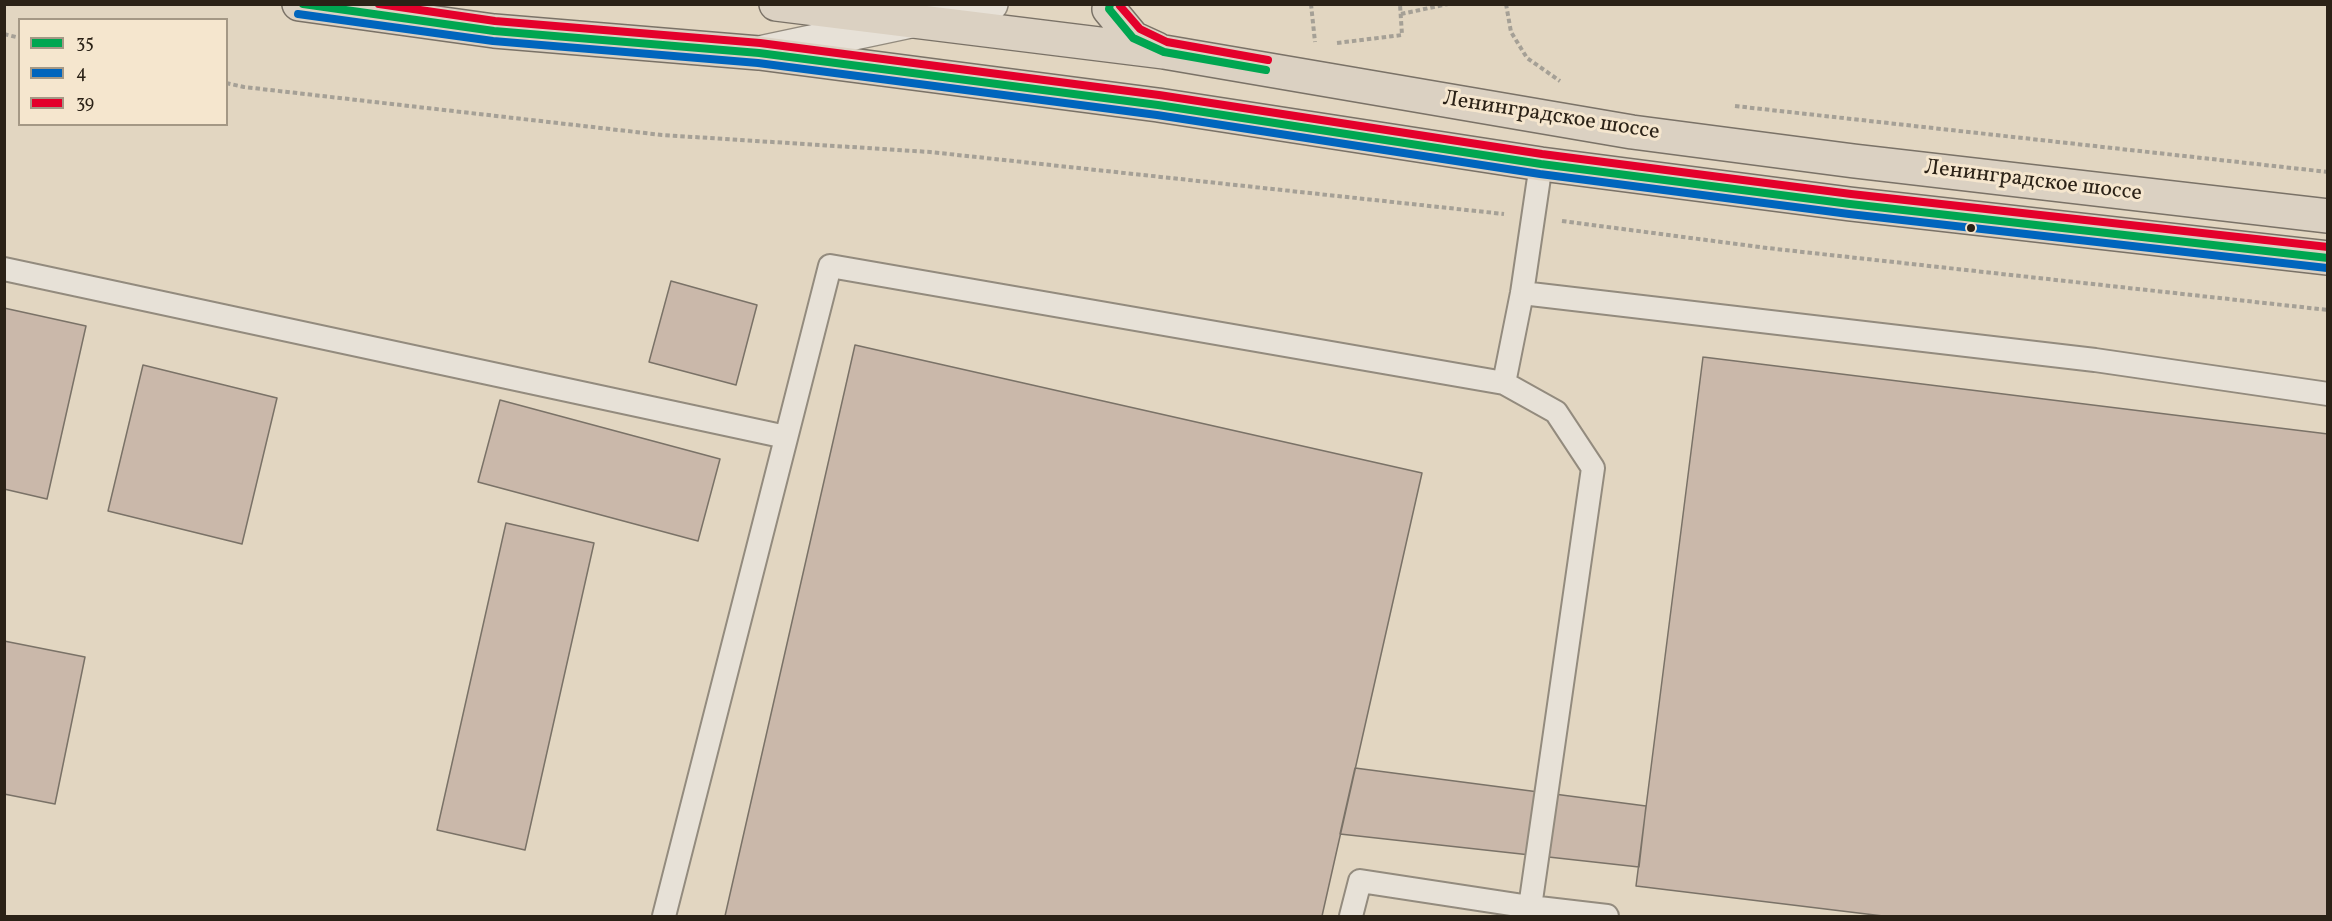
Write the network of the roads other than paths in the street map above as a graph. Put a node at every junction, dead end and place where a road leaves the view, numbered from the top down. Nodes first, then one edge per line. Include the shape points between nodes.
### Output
1 (299, 4) edge
2 (776, 4) edge
3 (991, 4) edge
4 (1110, 4) edge
5 (908, 21) junction
6 (1164, 52) junction
7 (759, 53) junction
8 (1541, 164) junction
9 (2328, 216) edge
10 (2328, 258) edge
11 (4, 269) edge
12 (1522, 293) junction
13 (1504, 383) junction
14 (2328, 394) edge
15 (786, 437) junction
16 (1530, 907) junction
17 (664, 916) edge
18 (1351, 916) edge
19 (1607, 916) edge

1 - 7 highway, Ленинградское шоссе via 494,31
2 - 5 highway, Ленинградское шоссе
3 - 5 street
4 - 6 highway via 1108,9 1133,38
5 - 6 highway, Ленинградское шоссе
5 - 7 street
6 - 9 highway, Ленинградское шоссе via 1632,132
7 - 8 highway, Ленинградское шоссе via 1158,105
8 - 10 highway, Ленинградское шоссе
8 - 12 lane
11 - 15 lane
12 - 13 lane
12 - 14 lane via 2095,360
13 - 15 lane via 830,266
13 - 16 lane via 1556,412 1593,468
15 - 17 lane
16 - 18 lane via 1360,881
16 - 19 lane

